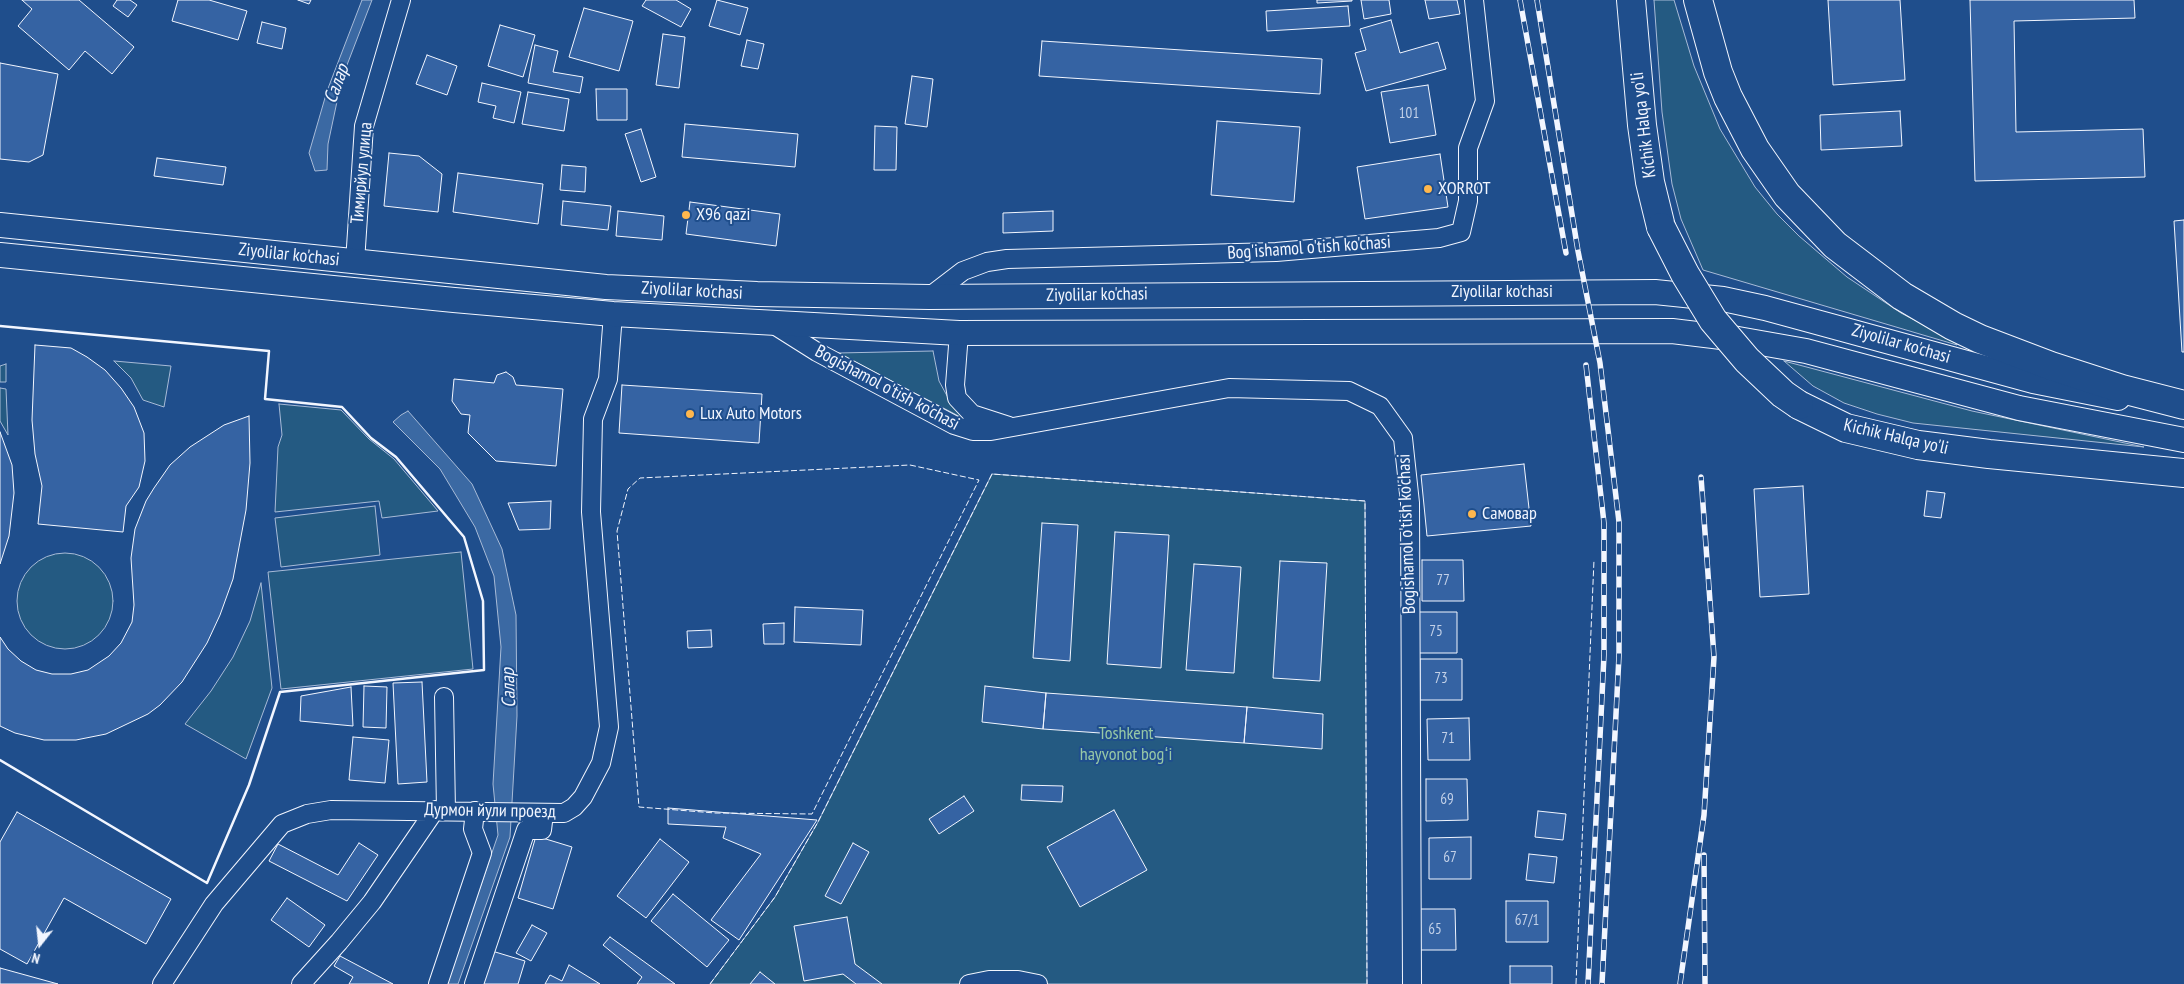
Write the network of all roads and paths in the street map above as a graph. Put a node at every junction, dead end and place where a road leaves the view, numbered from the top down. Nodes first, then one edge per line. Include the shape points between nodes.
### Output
1 (401, 0) edge
2 (1474, 0) edge
3 (1631, 0) edge
4 (1698, 0) edge
5 (0, 225) edge
6 (85, 233) junction
7 (0, 255) edge
8 (355, 262) junction
9 (81, 263) junction
10 (458, 272) junction
11 (1229, 293) junction
12 (929, 297) junction
13 (454, 300) junction
14 (613, 314) junction
15 (768, 322) junction
16 (1230, 332) junction
17 (960, 333) junction
18 (2184, 407) edge
19 (1012, 427) junction
20 (2184, 440) edge
21 (2184, 473) edge
22 (444, 697) dead end
23 (441, 811) junction
24 (481, 811) junction
25 (544, 813) junction
26 (162, 984) edge
27 (302, 984) edge
28 (438, 984) edge
29 (474, 984) edge
30 (969, 984) edge
31 (1038, 984) edge
32 (1412, 984) edge

1 - 8 street, Тимирйул улица via 364,126
2 - 12 street, Bog'ishamol o'tish ko'chasi via 1485,101 1468,148 1468,201 1462,232 1439,238 1276,252 1007,259 987,262 963,272
3 - 21 highway, Kichik Halqa yo'li, bridge via 1642,125 1650,182 1661,227 1684,274 1714,320 1747,360 1783,394 1846,428 1918,445
4 - 18 highway via 1718,72 1755,149 1787,195 1835,245 1902,296 1980,339 2104,384
5 - 6 main road, Ziyolilar ko'chasi
6 - 8 main road, Ziyolilar ko'chasi
6 - 9 main road
7 - 9 main road, Ziyolilar ko'chasi
8 - 10 main road, Ziyolilar ko'chasi
9 - 13 main road, Ziyolilar ko'chasi
10 - 12 main road, Ziyolilar ko'chasi via 606,286 757,294
10 - 13 main road
11 - 12 main road, Ziyolilar ko'chasi
11 - 16 main road
11 - 18 main road, Ziyolilar ko'chasi via 1655,292 1689,295 1798,316 2033,381
13 - 14 main road, Ziyolilar ko'chasi
14 - 15 main road, Ziyolilar ko'chasi
14 - 25 street, Дурмон йули проезд via 608,379 593,419 591,512 609,726 601,763 583,797 564,813
15 - 17 main road, Ziyolilar ko'chasi
15 - 19 street, Bogishamol o'tish ko'chasi via 817,352 954,425 973,431
16 - 17 main road, Ziyolilar ko'chasi
16 - 20 main road, Ziyolilar ko'chasi via 1672,331 1705,334 1806,351 2019,408
17 - 19 street, Bogishamol o'tish ko'chasi via 955,385 957,398 972,414
19 - 32 street, Bogishamol o'tish ko'chasi via 1229,388 1349,391 1380,406 1403,438 1410,503
22 - 23 street
23 - 24 street, Дурмон йули проезд
23 - 26 street, Дурмон йули проезд via 331,810 307,814 282,824 214,904
23 - 27 street via 372,902
24 - 25 street, Дурмон йули проезд
24 - 28 street via 473,828 482,853
25 - 29 street via 542,830 526,830
30 - 31 street via 1018,980

